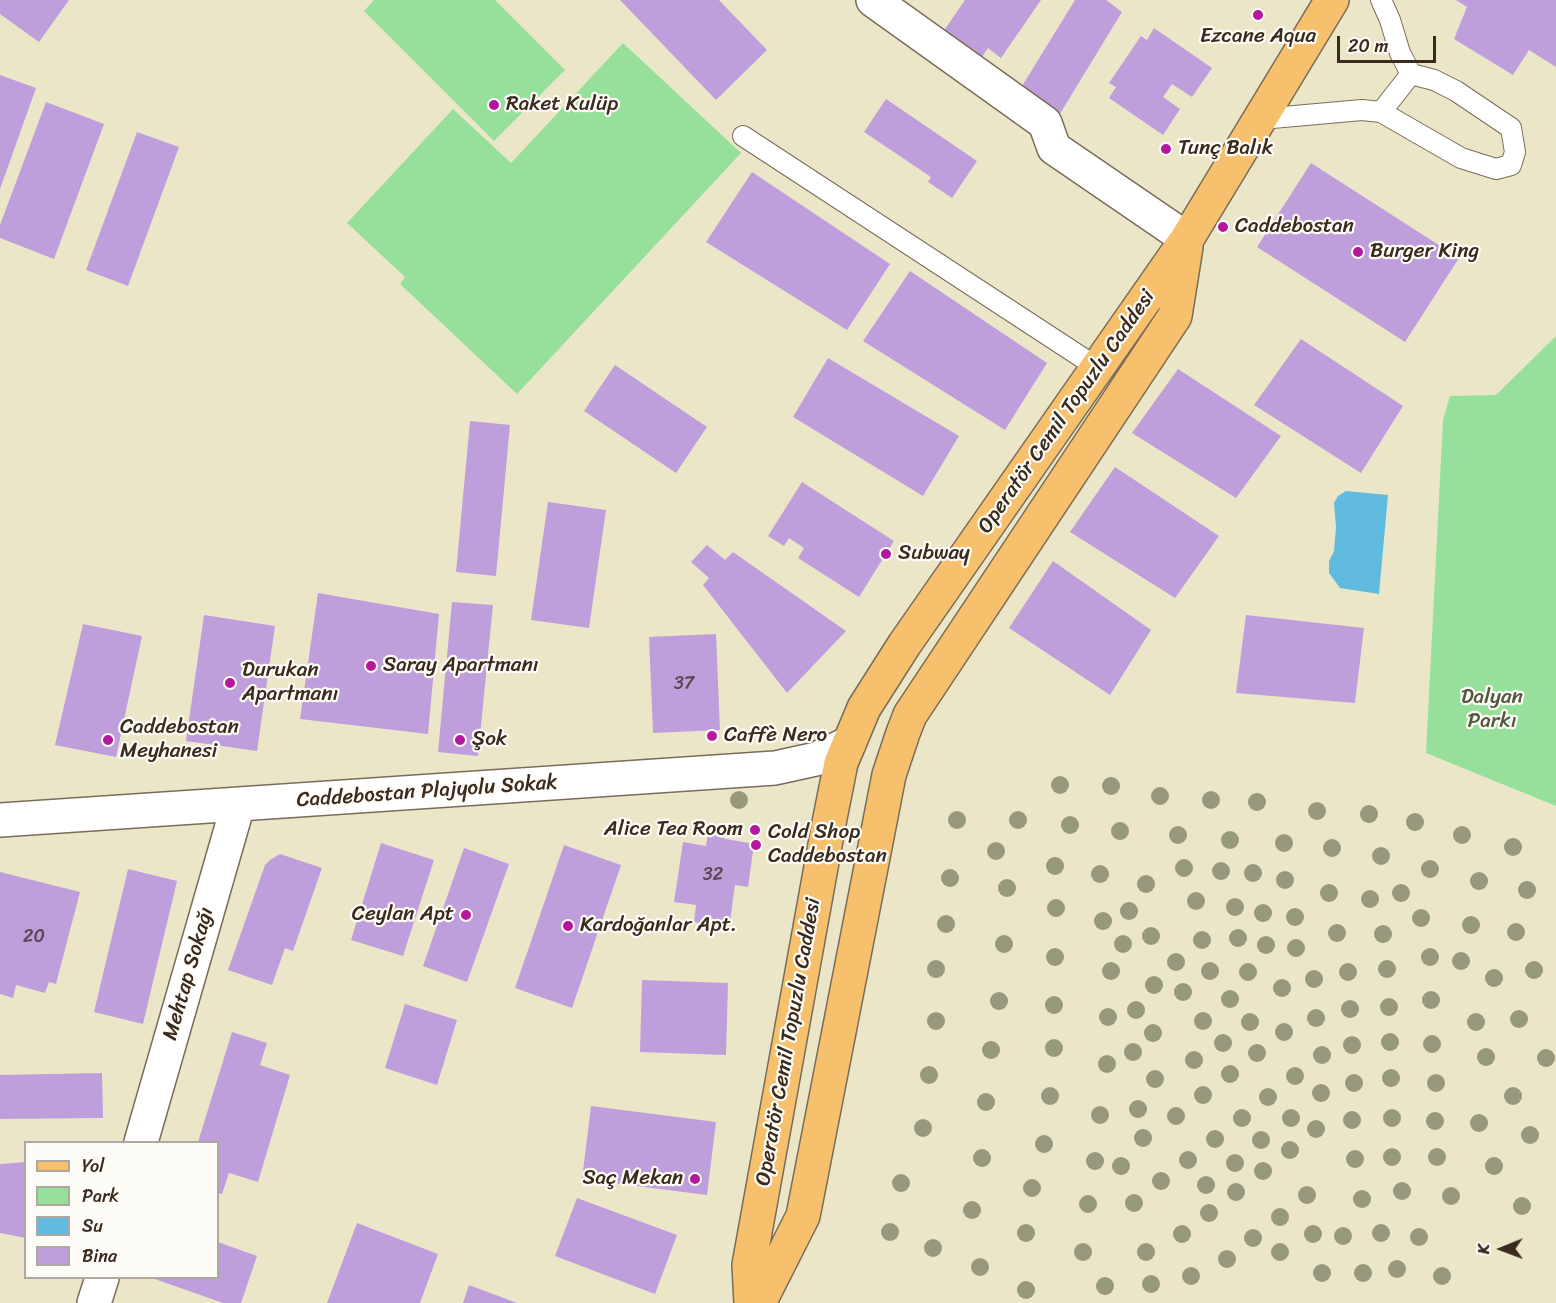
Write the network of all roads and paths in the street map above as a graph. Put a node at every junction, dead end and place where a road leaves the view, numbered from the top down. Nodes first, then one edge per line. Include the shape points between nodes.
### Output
1 (873, 0) edge
2 (1332, 0) edge
3 (1381, 0) edge
4 (1411, 74) junction
5 (1381, 112) junction
6 (1261, 119) junction
7 (743, 136) dead end
8 (1187, 239) junction
9 (1098, 368) junction
10 (849, 744) junction
11 (237, 805) junction
12 (0, 820) edge
13 (142, 1141) edge
14 (102, 1279) edge
15 (94, 1303) edge
16 (751, 1303) edge
17 (759, 1303) edge

1 - 8 street via 1045,123 1054,148
2 - 6 main road, Operatör Cemil Topuzlu Caddesi
3 - 4 lane
4 - 5 lane
4 - 5 lane via 1456,91 1511,128 1515,152 1511,165 1496,169 1461,158
5 - 6 lane via 1362,110
6 - 8 main road, Operatör Cemil Topuzlu Caddesi
7 - 9 lane
8 - 9 main road, Operatör Cemil Topuzlu Caddesi
8 - 17 main road, Operatör Cemil Topuzlu Caddesi via 1175,316 910,715 889,776 803,1216
9 - 10 main road, Operatör Cemil Topuzlu Caddesi via 904,645 864,708
10 - 11 street, Caddebostan Plajyolu Sokak via 816,759 775,768
10 - 16 main road, Operatör Cemil Topuzlu Caddesi via 841,763 829,823 749,1265
11 - 12 street, Caddebostan Plajyolu Sokak
11 - 13 street, Mehtap Sokağı
14 - 15 street

